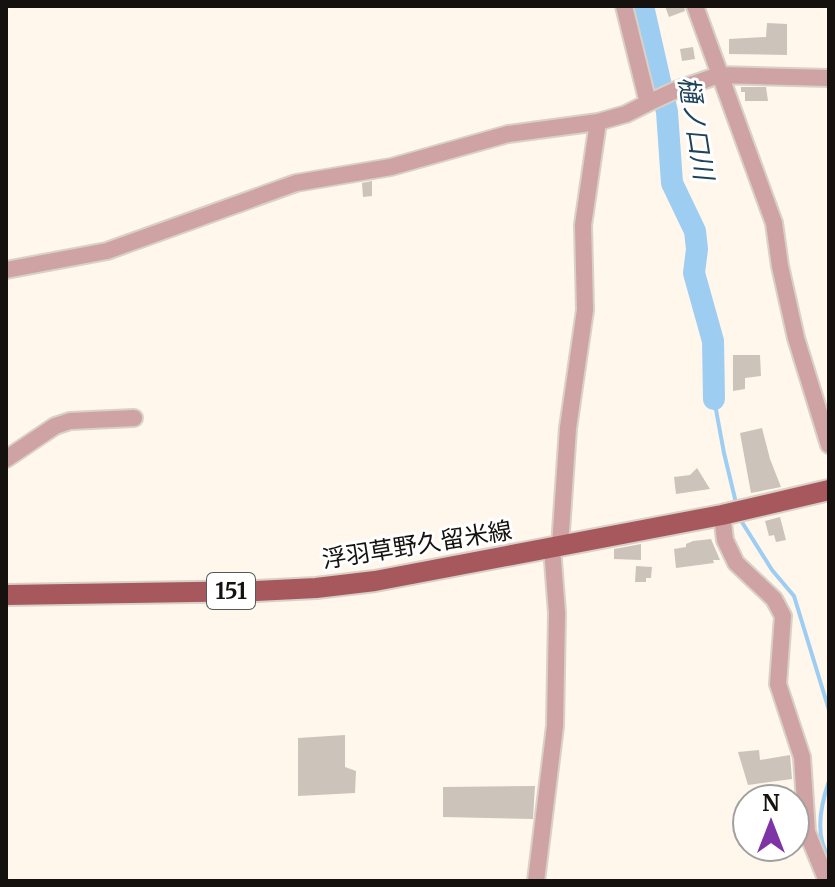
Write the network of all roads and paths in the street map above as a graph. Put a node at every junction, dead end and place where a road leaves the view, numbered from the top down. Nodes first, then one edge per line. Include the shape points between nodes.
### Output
1 (624, 6) edge
2 (695, 6) edge
3 (719, 75) junction
4 (829, 78) edge
5 (651, 102) junction
6 (598, 122) junction
7 (6, 270) edge
8 (134, 418) dead end
9 (829, 445) edge
10 (6, 459) edge
11 (829, 490) edge
12 (725, 514) junction
13 (556, 547) junction
14 (6, 595) edge
15 (536, 881) edge
16 (827, 881) edge

1 - 5 street
2 - 3 street
3 - 4 street
3 - 5 street
3 - 9 street via 774,223 796,338
5 - 6 street
6 - 7 street via 508,134 391,167 296,183 107,251
6 - 13 street via 583,225 585,310
8 - 10 street via 55,426
11 - 12 main road, 浮羽草野久留米線 / 151
12 - 13 main road, 浮羽草野久留米線 / 151
12 - 16 street via 736,563 774,599 783,616 778,684 802,757 807,832
13 - 14 main road, 浮羽草野久留米線 / 151 via 316,588
13 - 15 street via 555,726

